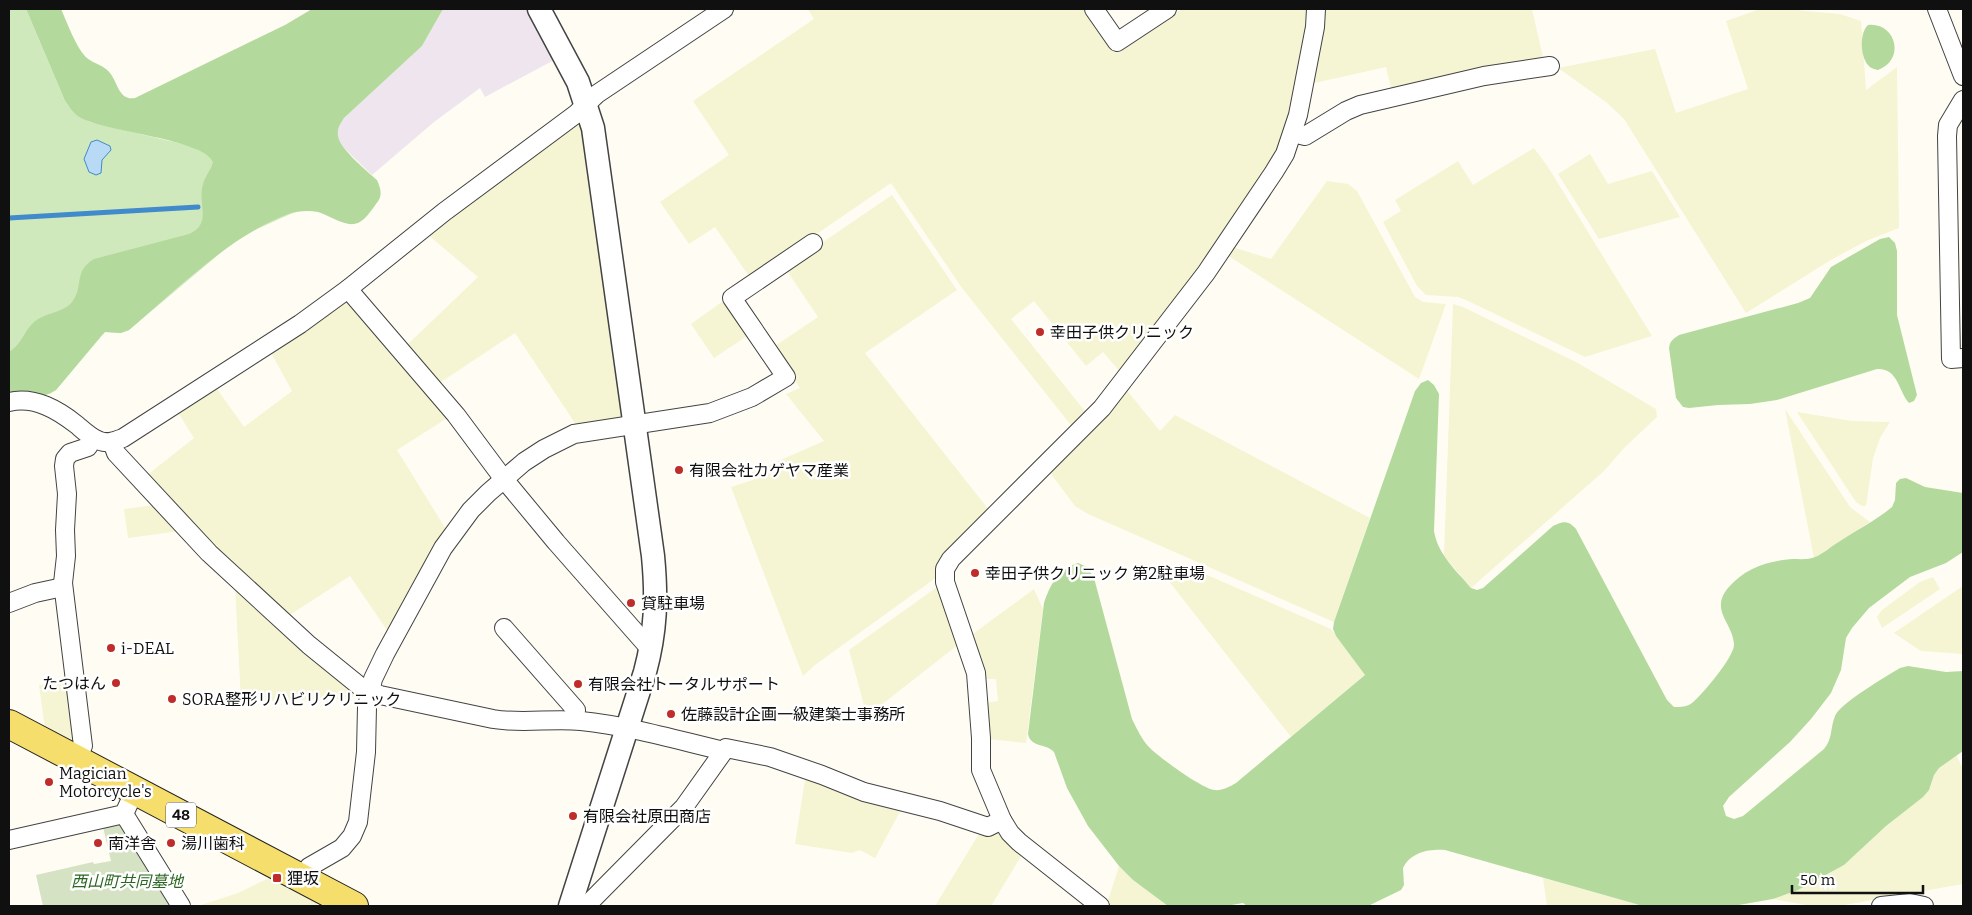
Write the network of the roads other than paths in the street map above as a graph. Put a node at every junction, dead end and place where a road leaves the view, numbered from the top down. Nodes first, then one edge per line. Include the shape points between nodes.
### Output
1 (539, 9) edge
2 (724, 9) edge
3 (1094, 9) edge
4 (1167, 9) edge
5 (1316, 9) edge
6 (1938, 9) edge
7 (1550, 66) dead end
8 (1963, 76) edge
9 (1963, 100) edge
10 (586, 104) junction
11 (1293, 133) junction
12 (813, 243) dead end
13 (1956, 268) edge
14 (348, 289) junction
15 (1963, 358) edge
16 (9, 402) edge
17 (635, 424) junction
18 (93, 438) junction
19 (112, 442) junction
20 (503, 478) junction
21 (63, 587) junction
22 (9, 603) edge
23 (504, 628) dead end
24 (651, 650) junction
25 (370, 691) junction
26 (576, 720) junction
27 (9, 724) edge
28 (628, 727) junction
29 (724, 751) junction
30 (76, 759) junction
31 (129, 802) junction
32 (1002, 820) junction
33 (9, 840) edge
34 (302, 878) junction
35 (181, 906) edge
36 (354, 906) edge
37 (570, 906) edge
38 (586, 906) edge
39 (1100, 906) edge
40 (1881, 906) edge
41 (1923, 906) edge

1 - 10 street via 571,68
2 - 10 street
3 - 4 street via 1117,42
5 - 11 street
6 - 8 street
7 - 11 street via 1484,76 1360,105 1305,136
9 - 13 street via 1948,125 1947,136
10 - 14 street
10 - 17 street via 596,145
11 - 32 street via 1274,172 1214,262 1102,408 993,515 945,569 946,582 976,673 981,770
12 - 17 street via 732,298 786,377 752,398 718,411
13 - 15 street via 1951,358
14 - 19 street via 300,324
14 - 20 street via 456,415
16 - 18 street via 34,402 52,408
17 - 20 street via 574,434
17 - 24 street via 656,593
18 - 19 street
18 - 21 street via 88,447 70,453 65,459 67,494
19 - 25 street via 116,453 209,553 309,645
20 - 24 street
20 - 25 street via 471,510 444,548 378,666
21 - 22 street via 30,594
21 - 30 street via 83,746
23 - 26 street via 576,710
24 - 28 street
25 - 26 street via 506,721
25 - 34 street via 358,822 342,848 309,867
26 - 28 street
27 - 30 main road, 48
28 - 29 street
28 - 37 street
29 - 32 street via 726,748 770,757 874,795 988,827
29 - 38 street via 684,807
30 - 31 main road, 48
31 - 33 street
31 - 34 main road, 48
31 - 35 street
32 - 39 street via 1019,842
34 - 36 main road, 48
40 - 41 street via 1897,903

